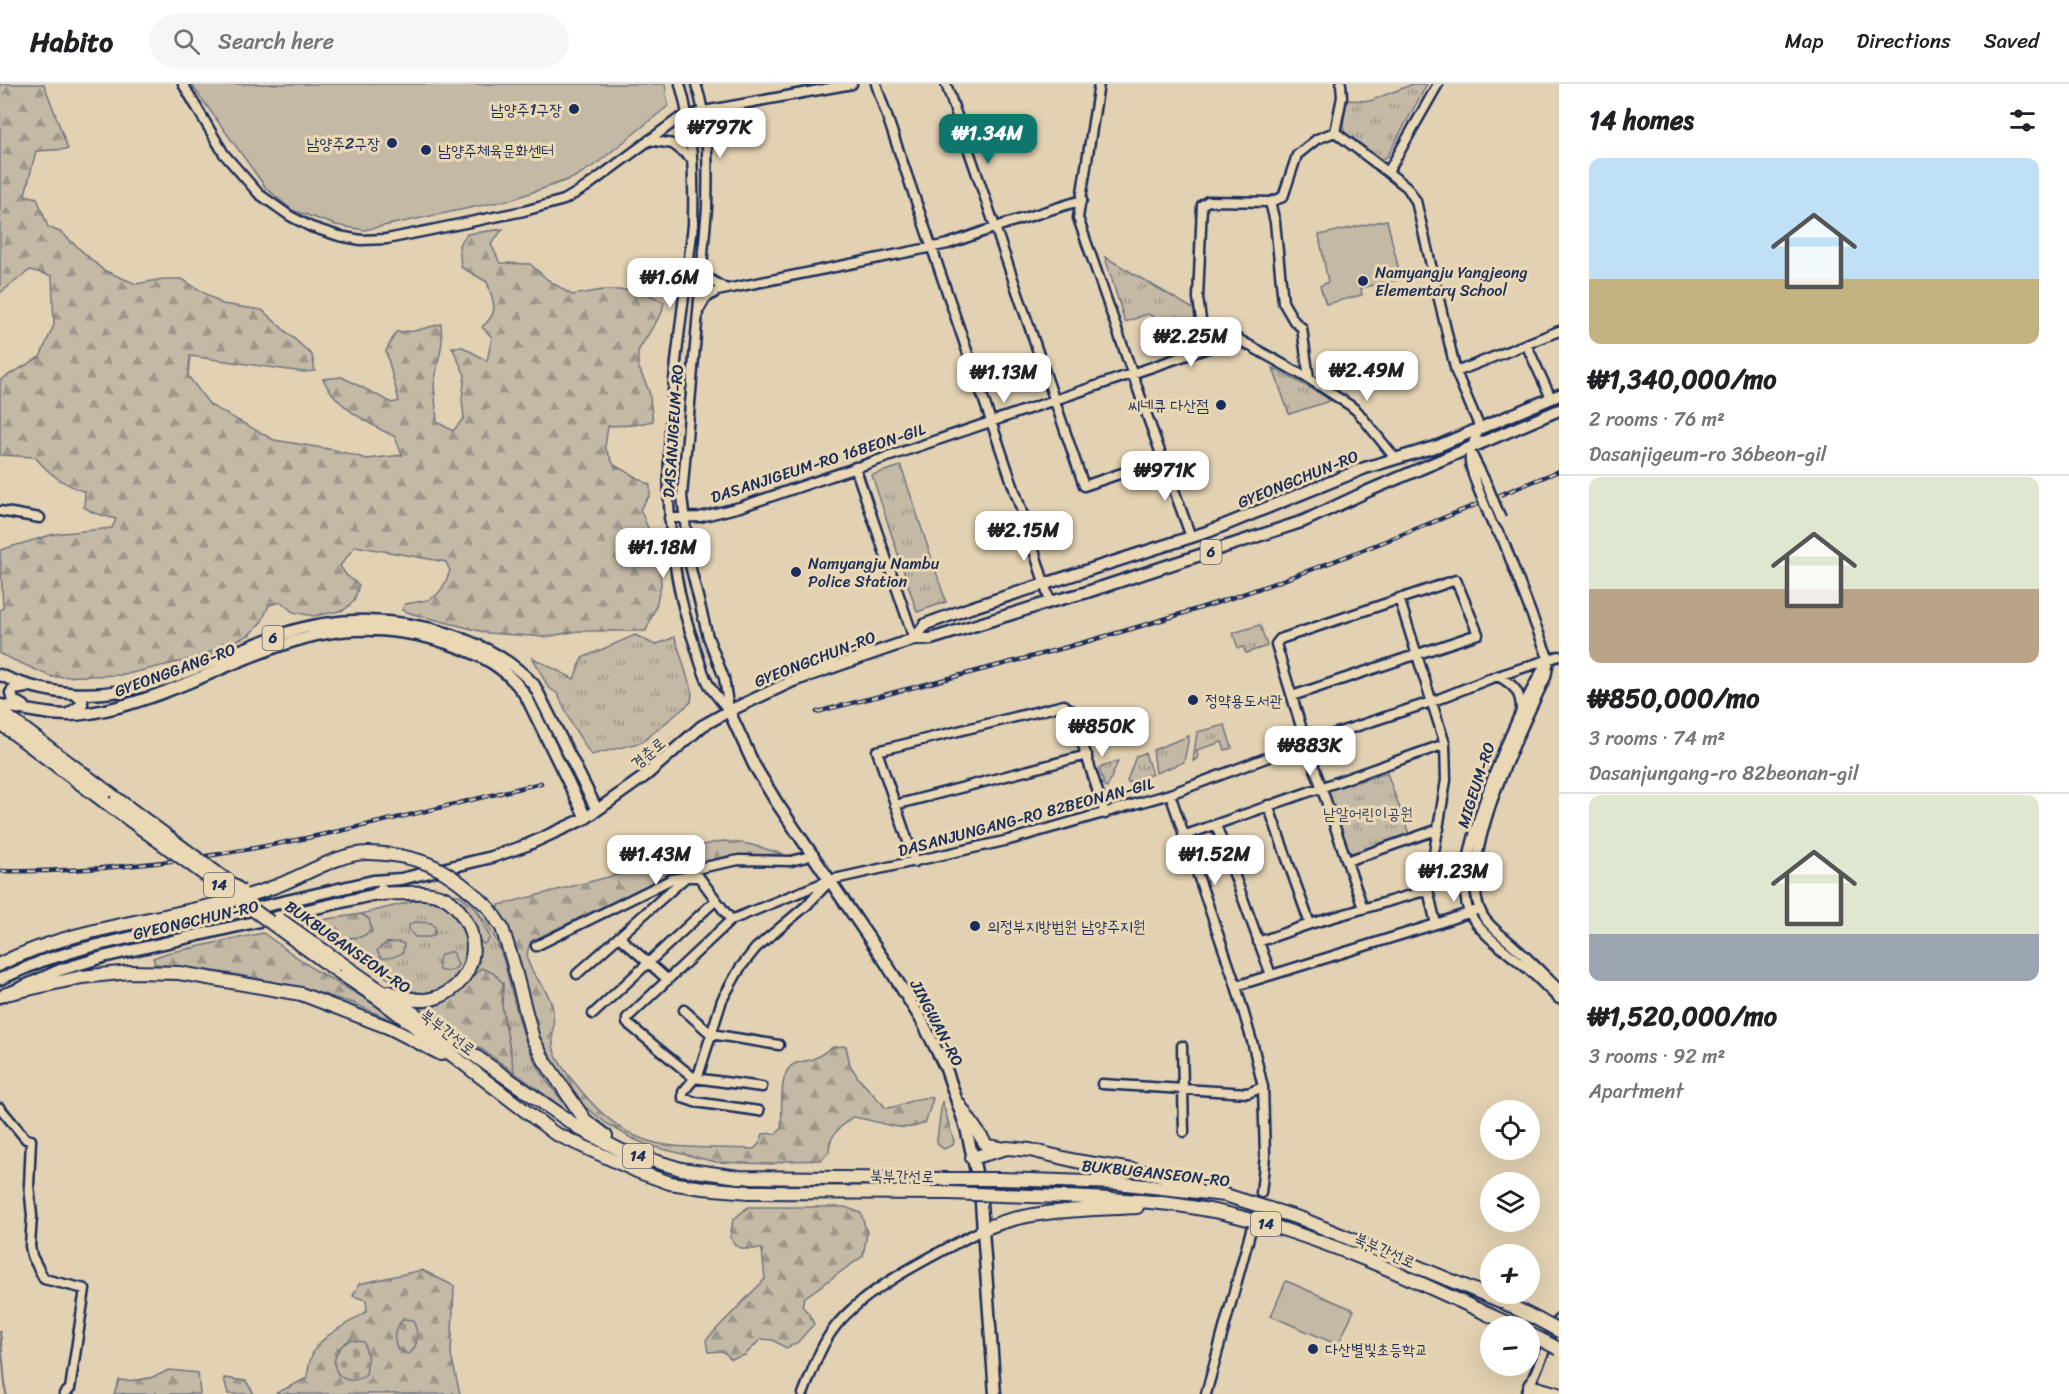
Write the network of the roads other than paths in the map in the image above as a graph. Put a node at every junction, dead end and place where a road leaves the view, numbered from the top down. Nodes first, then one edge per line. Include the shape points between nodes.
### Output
1 (183, 84) edge
2 (680, 84) edge
3 (696, 84) edge
4 (852, 84) edge
5 (876, 84) edge
6 (946, 84) edge
7 (1099, 84) edge
8 (1341, 84) edge
9 (1438, 84) edge
10 (704, 111) junction
11 (688, 116) junction
12 (1335, 132) junction
13 (649, 140) junction
14 (691, 158) junction
15 (1388, 172) junction
16 (1082, 200) junction
17 (1270, 202) junction
18 (996, 227) junction
19 (932, 248) junction
20 (702, 269) junction
21 (726, 289) junction
22 (698, 310) junction
23 (1559, 332) edge
24 (1526, 344) junction
25 (1205, 349) junction
26 (1456, 372) junction
27 (1133, 375) junction
28 (1309, 379) junction
29 (1555, 396) edge
30 (1056, 401) junction
31 (1559, 410) edge
32 (991, 423) junction
33 (1480, 429) junction
34 (1469, 450) junction
35 (1395, 458) junction
36 (1163, 459) junction
37 (855, 467) junction
38 (0, 511) edge
39 (40, 518) dead end
40 (669, 518) junction
41 (684, 518) junction
42 (1191, 537) junction
43 (1503, 540) junction
44 (1045, 585) junction
45 (1399, 598) junction
46 (1050, 602) junction
47 (914, 639) junction
48 (1418, 653) junction
49 (1559, 656) edge
50 (1548, 660) junction
51 (0, 675) edge
52 (1498, 676) junction
53 (30, 687) junction
54 (75, 694) junction
55 (1292, 696) junction
56 (1431, 702) junction
57 (0, 705) edge
58 (0, 711) edge
59 (32, 711) junction
60 (729, 711) junction
61 (1521, 711) junction
62 (67, 715) junction
63 (0, 723) edge
64 (1306, 742) junction
65 (1445, 744) junction
66 (44, 751) junction
67 (1087, 755) junction
68 (1322, 787) junction
69 (1170, 794) junction
70 (1268, 805) junction
71 (895, 806) junction
72 (597, 810) junction
73 (1105, 814) junction
74 (586, 818) junction
75 (1216, 825) junction
76 (1439, 829) junction
77 (1184, 836) junction
78 (814, 855) junction
79 (1347, 861) junction
80 (915, 862) junction
81 (686, 877) junction
82 (401, 879) junction
83 (830, 880) junction
84 (1428, 890) junction
85 (377, 894) junction
86 (716, 900) junction
87 (1363, 908) junction
88 (1479, 908) junction
89 (1470, 913) junction
90 (731, 920) junction
91 (1310, 924) junction
92 (1436, 924) junction
93 (619, 937) junction
94 (1258, 942) junction
95 (536, 946) dead end
96 (649, 963) junction
97 (0, 964) edge
98 (339, 967) junction
99 (577, 974) dead end
100 (1271, 975) junction
101 (0, 979) edge
102 (668, 980) junction
103 (1236, 986) junction
104 (376, 988) junction
105 (1559, 989) edge
106 (3, 995) edge
107 (1559, 999) edge
108 (684, 1010) dead end
109 (593, 1014) dead end
110 (711, 1034) junction
111 (779, 1045) dead end
112 (1182, 1046) dead end
113 (461, 1063) junction
114 (693, 1078) junction
115 (1102, 1084) dead end
116 (762, 1087) dead end
117 (1263, 1087) junction
118 (1184, 1090) junction
119 (958, 1103) junction
120 (0, 1108) edge
121 (759, 1111) dead end
122 (1184, 1132) dead end
123 (1007, 1148) junction
124 (622, 1151) junction
125 (972, 1158) junction
126 (1261, 1193) dead end
127 (1225, 1195) junction
128 (1178, 1205) junction
129 (982, 1230) junction
130 (1251, 1230) dead end
131 (1491, 1316) edge
132 (1559, 1318) edge
133 (1555, 1335) edge
134 (1540, 1339) edge
135 (1559, 1349) edge
136 (1528, 1390) edge
137 (64, 1394) edge
138 (803, 1394) edge
139 (995, 1394) edge
140 (1206, 1394) edge
141 (1558, 1394) edge

1 - 13 street via 224,154 259,194 311,227 361,240 387,239 564,200
2 - 11 street, DASANJIGEUM-RO
3 - 10 street, DASANJIGEUM-RO
4 - 10 street
5 - 19 street
6 - 18 street
7 - 16 street
8 - 12 street
9 - 15 street
10 - 11 street
10 - 20 street, DASANJIGEUM-RO via 708,181
11 - 13 street via 678,118
11 - 14 street, DASANJIGEUM-RO
12 - 15 street
12 - 17 street via 1317,139 1297,155 1286,193
13 - 14 street via 673,144
14 - 40 street, DASANJIGEUM-RO via 693,225 672,408
15 - 26 street via 1407,187 1416,201
16 - 18 street
16 - 27 street via 1078,218
17 - 25 street via 1208,201 1200,207 1198,298
17 - 28 street via 1283,302 1302,328
18 - 19 street
18 - 30 street
19 - 21 street
19 - 32 street
20 - 21 street via 706,278
20 - 22 street, DASANJIGEUM-RO
21 - 22 street via 710,295
22 - 41 street, DASANJIGEUM-RO via 682,496
23 - 24 street
24 - 26 street
24 - 29 street
25 - 27 street, DASANJIGEUM-RO 16BEON-GIL
25 - 28 street, DASANJIGEUM-RO 16BEON-GIL via 1238,339
26 - 33 street
27 - 30 street, DASANJIGEUM-RO 16BEON-GIL
27 - 36 street
28 - 35 street, DASANJIGEUM-RO 16BEON-GIL via 1358,412
29 - 33 main road, GYEONGCHUN-RO
30 - 32 street, DASANJIGEUM-RO 16BEON-GIL
30 - 36 street via 1084,486
31 - 34 main road, GYEONGCHUN-RO / 6
32 - 37 street, DASANJIGEUM-RO 16BEON-GIL
32 - 44 street
33 - 34 street
33 - 35 main road, GYEONGCHUN-RO
34 - 43 street, bridge via 1501,519
34 - 43 street, bridge via 1471,470
34 - 46 main road, GYEONGCHUN-RO / 6 via 1304,521
35 - 42 main road, GYEONGCHUN-RO
36 - 42 street
37 - 41 street, DASANJIGEUM-RO 16BEON-GIL via 740,507
37 - 47 street
38 - 39 street
40 - 41 street, DASANJIGEUM-RO 16BEON-GIL
40 - 60 street, DASANJIGEUM-RO via 673,564 691,636 709,686
41 - 60 street, DASANJIGEUM-RO via 697,599 724,678
42 - 44 main road, GYEONGCHUN-RO
43 - 50 street
44 - 46 street
44 - 47 main road, GYEONGCHUN-RO via 926,624
45 - 48 street
45 - 48 street via 1456,580 1478,634
45 - 55 street via 1280,639 1276,649
46 - 47 main road, GYEONGCHUN-RO / 6 via 931,639
47 - 60 main road, GYEONGCHUN-RO via 794,681
48 - 55 street
48 - 56 street
49 - 50 street, DASANJUNGANG-RO 82BEONAN-GIL
50 - 52 street, DASANJUNGANG-RO 82BEONAN-GIL
50 - 61 street, MIGEUM-RO
50 - 88 street, MIGEUM-RO via 1546,677 1498,785 1484,828 1475,881
51 - 53 main road, GYEONGGANG-RO / 6
52 - 56 street, DASANJUNGANG-RO 82BEONAN-GIL
52 - 61 street via 1516,689
53 - 54 main road, GYEONGGANG-RO / 6
53 - 59 main road via 14,689 11,697 13,702
54 - 62 main road via 82,698 82,705
54 - 72 main road, GYEONGGANG-RO / 6 via 127,691 163,681 284,634 322,625 392,622 436,630 469,641 519,669 534,686
55 - 64 street
56 - 64 street, DASANJUNGANG-RO 82BEONAN-GIL
56 - 65 street
57 - 59 main road, GYEONGGANG-RO / 6
58 - 66 highway, BUKBUGANSEON-RO / 14
59 - 62 main road, GYEONGGANG-RO / 6
60 - 72 main road, 경춘로 via 702,726 645,776
60 - 78 main road, JINGWAN-RO via 754,765
61 - 89 street, MIGEUM-RO via 1496,768 1476,832 1466,882
62 - 74 main road, GYEONGGANG-RO / 6 via 119,707 318,635 359,630 426,636 491,660 518,683
63 - 66 highway, BUKBUGANSEON-RO / 14
64 - 68 street
64 - 69 street, DASANJUNGANG-RO 82BEONAN-GIL
65 - 68 street
65 - 76 street via 1446,780
66 - 98 highway, BUKBUGANSEON-RO / 14, bridge
67 - 71 street
67 - 71 street via 1072,711 1064,705 877,751
67 - 73 street
68 - 70 street
68 - 79 street
69 - 73 street, DASANJUNGANG-RO 82BEONAN-GIL
69 - 77 street
70 - 75 street
70 - 91 street
71 - 80 street
72 - 74 main road, 경춘로
73 - 80 street, DASANJUNGANG-RO 82BEONAN-GIL
74 - 82 main road, GYEONGCHUN-RO via 526,846
75 - 77 street
75 - 94 street
76 - 79 street
76 - 84 street
77 - 103 street
78 - 81 street via 791,861 739,860 695,869
78 - 83 main road, JINGWAN-RO
79 - 87 street
80 - 83 street, DASANJUNGANG-RO 82BEONAN-GIL
81 - 86 street via 699,877
81 - 93 street
81 - 95 street via 672,879
82 - 85 main road, GYEONGCHUN-RO
82 - 101 main road, GYEONGCHUN-RO via 373,881 160,929 42,961
83 - 90 street, DASANJUNGANG-RO 82BEONAN-GIL
83 - 110 street via 756,948 740,968 722,1000
83 - 119 main road, JINGWAN-RO via 922,1021
84 - 87 street
84 - 92 street
85 - 104 highway via 429,894 445,898 457,906 468,922 474,942 467,974 445,993 423,1000
85 - 106 main road, GYEONGCHUN-RO via 103,957 60,970
86 - 90 street
86 - 96 street
87 - 91 street
88 - 89 street
88 - 105 street via 1484,918
89 - 92 street
89 - 107 street via 1505,951
90 - 102 street
91 - 94 street
92 - 100 street
93 - 96 street
93 - 99 street
94 - 100 street
96 - 102 street
96 - 109 street
97 - 124 highway, bridge via 51,942 206,908 365,852 426,861 451,874 489,908 502,928 533,1039 544,1060 585,1120
98 - 104 highway, BUKBUGANSEON-RO / 14
98 - 113 highway, 북부간선로 / 14
100 - 103 street
102 - 114 street via 627,1018 627,1023
103 - 117 street
104 - 124 highway, BUKBUGANSEON-RO / 14 via 582,1130
106 - 113 highway via 82,977 130,972 179,973 301,994 390,1028
108 - 110 street
110 - 111 street
110 - 114 street via 699,1073
112 - 118 street
113 - 128 highway, 북부간선로 / 14, bridge via 554,1133 670,1183 749,1192 949,1193 1104,1198
114 - 116 street
114 - 121 street via 683,1098
115 - 118 street
117 - 118 street via 1248,1093
117 - 126 street
118 - 122 street
119 - 123 highway via 987,1146
119 - 125 main road, JINGWAN-RO
120 - 137 street via 31,1140 30,1246 37,1267 44,1279 84,1289 70,1389
123 - 125 highway
123 - 127 highway via 1157,1174
124 - 127 highway, BUKBUGANSEON-RO / 14, bridge via 681,1169 739,1177 1118,1183
125 - 129 main road, JINGWAN-RO via 980,1190
127 - 133 highway, BUKBUGANSEON-RO / 14, bridge via 1302,1219 1503,1302 1537,1319
128 - 129 highway via 1046,1214 997,1223
128 - 131 highway, 북부간선로 / 14 via 1239,1216 1347,1251
129 - 138 street via 865,1296 835,1326
129 - 139 main road, JINGWAN-RO
130 - 140 street
132 - 133 street
133 - 136 street
134 - 135 highway, bridge
136 - 141 highway

